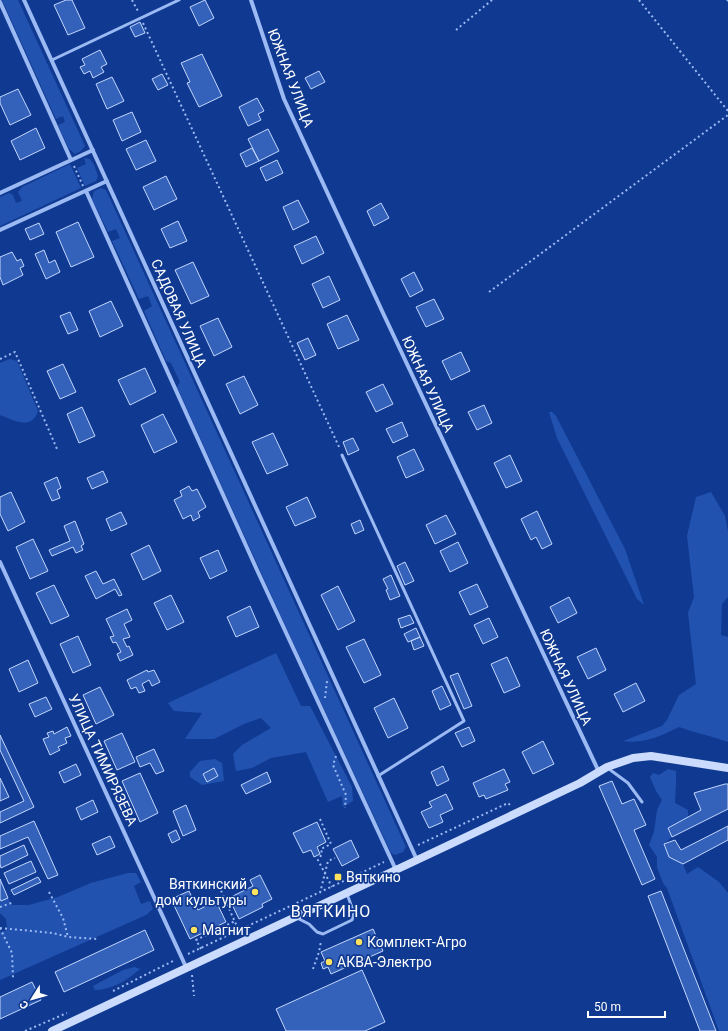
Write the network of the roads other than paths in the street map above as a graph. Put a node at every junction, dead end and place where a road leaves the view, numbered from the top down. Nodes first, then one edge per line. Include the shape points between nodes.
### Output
1 (24, 0) edge
2 (179, 0) edge
3 (251, 0) edge
4 (0, 2) edge
5 (52, 60) junction
6 (93, 150) junction
7 (71, 160) junction
8 (108, 181) junction
9 (86, 191) junction
10 (0, 193) edge
11 (0, 230) edge
12 (342, 455) road end
13 (0, 562) edge
14 (607, 768) junction
15 (728, 768) edge
16 (599, 772) junction
17 (378, 776) junction
18 (642, 802) dead end
19 (417, 860) junction
20 (396, 870) junction
21 (346, 893) junction
22 (296, 917) junction
23 (188, 966) junction
24 (52, 1031) edge

1 - 5 street, САДОВАЯ УЛИЦА
2 - 5 lane
3 - 16 street, ЮЖНАЯ УЛИЦА via 284,98
4 - 7 street
5 - 6 street, САДОВАЯ УЛИЦА
6 - 7 street
6 - 8 street, САДОВАЯ УЛИЦА
7 - 10 street
8 - 9 street
8 - 17 street, САДОВАЯ УЛИЦА
9 - 11 street
9 - 20 street
12 - 17 lane via 464,722
13 - 23 street, УЛИЦА ТИМИРЯЗЕВА
14 - 15 street via 633,758 651,756
14 - 16 street
14 - 18 lane via 628,782
16 - 19 street
17 - 19 street, САДОВАЯ УЛИЦА
19 - 20 street
20 - 21 street
21 - 22 street
21 - 22 lane via 354,913 352,920 323,934
22 - 23 street
23 - 24 street

